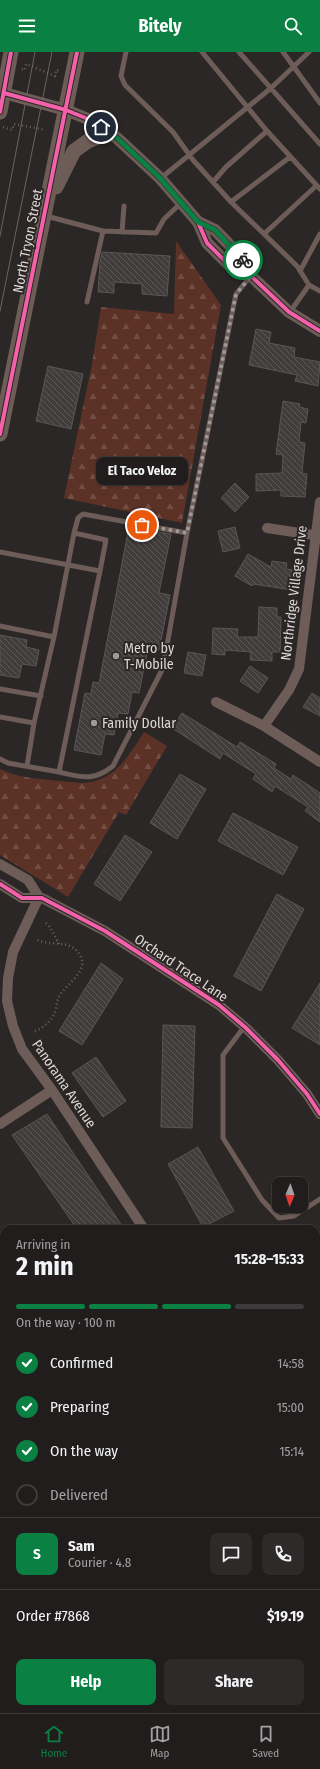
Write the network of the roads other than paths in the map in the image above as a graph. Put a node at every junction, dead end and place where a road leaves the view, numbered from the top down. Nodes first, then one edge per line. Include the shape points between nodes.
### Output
1 (11, 52) edge
2 (77, 52) edge
3 (126, 52) edge
4 (202, 52) edge
5 (239, 52) edge
6 (283, 52) edge
7 (309, 52) edge
8 (293, 67) junction
9 (271, 88) junction
10 (1, 92) edge
11 (319, 100) edge
12 (248, 107) junction
13 (66, 110) junction
14 (0, 112) edge
15 (267, 131) junction
16 (109, 132) junction
17 (320, 144) edge
18 (190, 155) junction
19 (290, 157) junction
20 (160, 178) junction
21 (214, 182) junction
22 (318, 187) edge
23 (181, 202) junction
24 (232, 202) junction
25 (124, 206) dead end
26 (46, 210) junction
27 (103, 231) junction
28 (122, 232) junction
29 (264, 234) junction
30 (320, 234) edge
31 (300, 271) junction
32 (251, 276) junction
33 (309, 285) junction
34 (320, 291) edge
35 (87, 302) dead end
36 (289, 312) junction
37 (320, 331) edge
38 (0, 434) edge
39 (320, 502) edge
40 (267, 528) dead end
41 (74, 533) junction
42 (187, 533) junction
43 (317, 536) edge
44 (0, 552) edge
45 (68, 565) junction
46 (100, 571) junction
47 (0, 626) edge
48 (54, 637) junction
49 (0, 689) edge
50 (41, 696) junction
51 (216, 702) dead end
52 (0, 717) edge
53 (34, 723) junction
54 (264, 726) junction
55 (0, 759) edge
56 (320, 762) edge
57 (26, 766) junction
58 (59, 772) junction
59 (0, 864) edge
60 (0, 884) edge
61 (39, 897) junction
62 (245, 1026) junction
63 (52, 1090) junction
64 (320, 1114) edge
65 (0, 1124) edge
66 (320, 1199) edge
67 (141, 1225) edge

1 - 10 main road
2 - 13 main road, North Tryon Street
3 - 18 lane via 121,76 125,85 173,132
4 - 12 lane
5 - 9 lane
6 - 8 lane
7 - 8 lane
8 - 9 lane
8 - 11 lane
9 - 12 lane
9 - 17 lane
10 - 13 street
10 - 14 main road
12 - 15 lane
12 - 18 lane
13 - 16 street via 93,121
13 - 26 main road, North Tryon Street
15 - 19 lane
15 - 21 lane via 226,167
16 - 20 street
16 - 26 main road via 88,141 74,151
18 - 20 lane
18 - 21 lane
19 - 22 lane
19 - 24 lane
20 - 23 street
21 - 24 lane
22 - 29 lane
23 - 28 lane via 164,219 156,233
23 - 32 street via 198,222 215,230 243,259
24 - 29 lane
25 - 28 lane
26 - 27 lane
26 - 38 main road, North Tryon Street
27 - 28 lane
27 - 35 lane
29 - 31 lane
30 - 31 lane
31 - 33 lane
32 - 36 street
32 - 42 lane via 236,294
33 - 34 lane
33 - 36 lane
36 - 37 street
39 - 43 street, Northridge Village Drive
40 - 43 street
41 - 42 lane via 78,518 83,514
41 - 45 lane
41 - 46 lane via 106,540
42 - 58 lane via 163,668 113,766 102,774 87,777
43 - 54 street, Northridge Village Drive via 299,669 289,690
44 - 45 lane
45 - 46 lane
45 - 48 lane
46 - 58 lane
47 - 48 lane
48 - 50 lane
49 - 50 lane
50 - 53 lane
51 - 54 street
52 - 53 lane
53 - 57 lane
54 - 56 street
55 - 57 lane
57 - 58 lane
59 - 61 street via 28,880
60 - 61 street, Orchard Trace Lane via 22,898
61 - 62 street, Orchard Trace Lane via 105,931 210,998
61 - 63 street, Panorama Avenue via 13,952 7,1001 22,1049
62 - 64 street, Orchard Trace Lane via 307,1094
62 - 66 lane via 223,1055 223,1138 262,1200 280,1218 294,1216
63 - 65 street
63 - 67 street, Panorama Avenue

